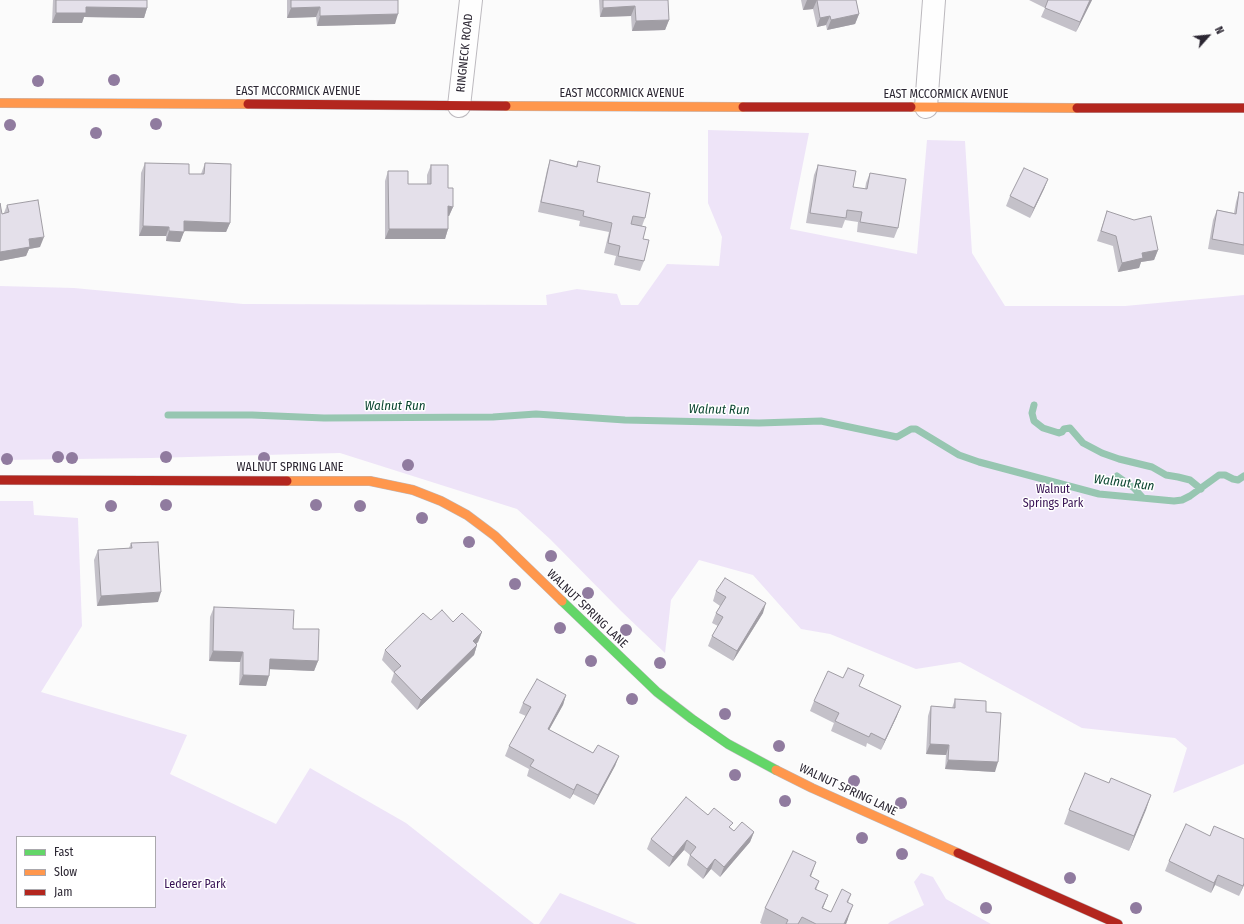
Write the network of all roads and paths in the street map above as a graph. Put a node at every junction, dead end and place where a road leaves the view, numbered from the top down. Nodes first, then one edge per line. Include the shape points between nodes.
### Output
1 (471, 0) edge
2 (934, 0) edge
3 (0, 103) edge
4 (459, 106) junction
5 (926, 107) junction
6 (1244, 108) edge
7 (0, 480) edge
8 (1118, 924) edge

1 - 4 street, RINGNECK ROAD
2 - 5 street
3 - 4 street, EAST MCCORMICK AVENUE
4 - 5 street, EAST MCCORMICK AVENUE
5 - 6 street, EAST MCCORMICK AVENUE
7 - 8 street, WALNUT SPRING LANE via 358,481 413,490 441,501 467,515 490,532 657,692 728,744 812,788

